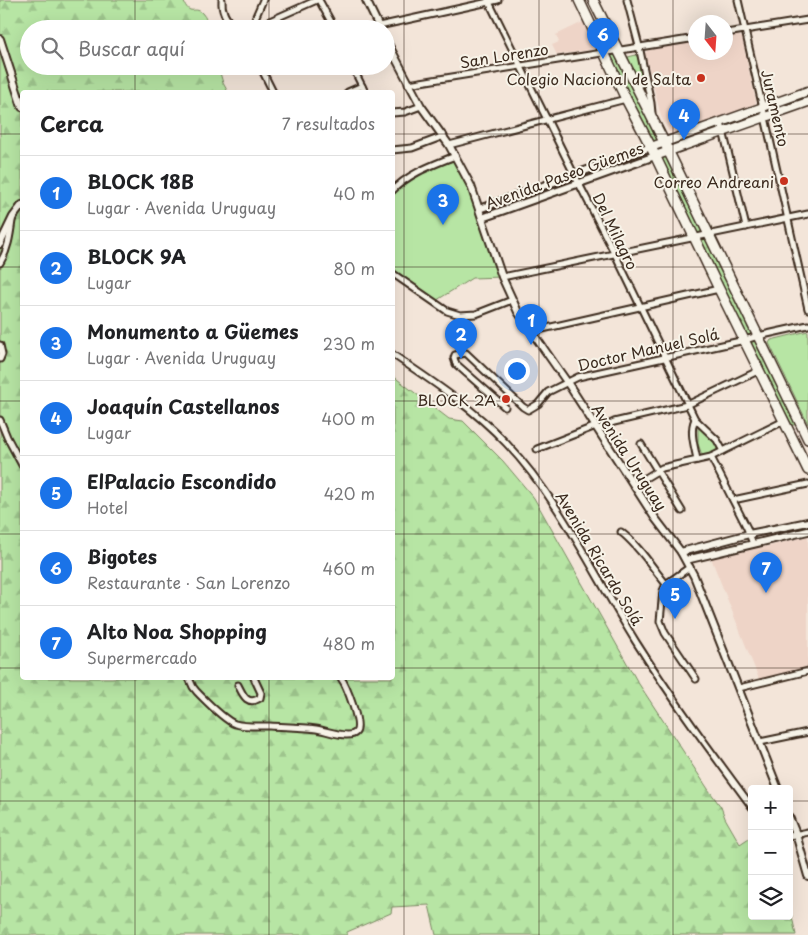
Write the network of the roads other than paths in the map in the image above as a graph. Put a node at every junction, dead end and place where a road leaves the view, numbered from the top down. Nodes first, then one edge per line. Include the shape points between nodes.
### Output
1 (222, 0) edge
2 (263, 0) edge
3 (318, 0) edge
4 (366, 0) edge
5 (498, 0) edge
6 (579, 0) edge
7 (593, 0) edge
8 (627, 0) edge
9 (738, 0) edge
10 (489, 1) edge
11 (228, 20) edge
12 (255, 20) edge
13 (271, 20) edge
14 (330, 20) edge
15 (376, 20) edge
16 (808, 20) edge
17 (395, 23) edge
18 (745, 31) junction
19 (733, 32) edge
20 (0, 39) edge
21 (688, 39) edge
22 (639, 46) junction
23 (618, 50) junction
24 (604, 52) junction
25 (395, 58) edge
26 (521, 65) junction
27 (264, 75) edge
28 (356, 75) edge
29 (408, 84) junction
30 (362, 86) junction
31 (272, 90) edge
32 (353, 90) edge
33 (364, 90) edge
34 (806, 91) edge
35 (626, 99) junction
36 (20, 101) edge
37 (808, 102) edge
38 (421, 106) junction
39 (763, 106) junction
40 (395, 112) edge
41 (765, 117) junction
42 (652, 118) junction
43 (547, 120) junction
44 (721, 122) junction
45 (724, 132) junction
46 (444, 136) junction
47 (664, 142) junction
48 (449, 145) junction
49 (651, 147) junction
50 (395, 150) edge
51 (669, 151) junction
52 (455, 156) junction
53 (656, 156) junction
54 (574, 174) junction
55 (578, 183) junction
56 (395, 188) edge
57 (20, 208) edge
58 (479, 209) junction
59 (808, 214) edge
60 (13, 217) junction
61 (482, 218) junction
62 (788, 218) junction
63 (746, 227) junction
64 (710, 234) junction
65 (694, 238) junction
66 (0, 244) edge
67 (615, 254) junction
68 (0, 263) edge
69 (395, 275) edge
70 (502, 277) junction
71 (718, 289) junction
72 (512, 300) junction
73 (639, 306) junction
74 (808, 309) edge
75 (808, 325) edge
76 (532, 332) junction
77 (758, 336) junction
78 (745, 340) junction
79 (0, 345) edge
80 (395, 356) edge
81 (664, 358) junction
82 (0, 359) edge
83 (760, 370) junction
84 (567, 382) junction
85 (687, 405) junction
86 (505, 407) dead end
87 (694, 419) junction
88 (0, 420) edge
89 (799, 421) junction
90 (786, 424) junction
91 (597, 428) junction
92 (808, 439) edge
93 (641, 444) dead end
94 (537, 449) dead end
95 (723, 451) junction
96 (711, 457) junction
97 (697, 460) junction
98 (20, 461) edge
99 (656, 470) junction
100 (808, 470) edge
101 (808, 484) edge
102 (634, 485) junction
103 (733, 500) junction
104 (682, 511) dead end
105 (808, 522) edge
106 (808, 531) edge
107 (621, 532) dead end
108 (749, 534) junction
109 (753, 544) junction
110 (681, 552) junction
111 (686, 560) junction
112 (690, 567) junction
113 (666, 584) junction
114 (808, 671) edge
115 (696, 679) dead end
116 (190, 680) edge
117 (255, 680) edge
118 (342, 680) edge
119 (238, 685) dead end
120 (739, 688) junction
121 (808, 732) edge
122 (760, 742) junction
123 (776, 785) edge
124 (748, 801) edge
125 (808, 832) edge
126 (793, 835) edge
127 (808, 876) edge

1 - 11 street
2 - 12 street
3 - 13 street
3 - 14 street
4 - 15 street
5 - 10 street
6 - 24 main road
7 - 23 main road
8 - 22 street
9 - 18 street, Juramento
10 - 17 street
10 - 26 street, Del Milagro
16 - 18 street
18 - 19 street
18 - 39 street, Juramento
20 - 36 street
21 - 22 street, San Lorenzo
22 - 23 street, San Lorenzo
22 - 42 street
23 - 24 street, San Lorenzo
23 - 42 main road
24 - 26 street, San Lorenzo
24 - 35 main road
25 - 29 street, Avenida Uruguay
26 - 29 street, San Lorenzo
26 - 43 street, Del Milagro
27 - 31 street
28 - 30 street
29 - 38 street, Avenida Uruguay
30 - 32 street
30 - 33 street
34 - 37 main road
34 - 39 main road
35 - 43 street
35 - 49 main road
37 - 41 main road
38 - 40 street
38 - 46 street, Avenida Uruguay
39 - 41 street, Juramento
39 - 44 main road
41 - 45 main road
41 - 62 street, Juramento
42 - 47 main road
43 - 48 street
43 - 54 street, Del Milagro
44 - 45 street
44 - 47 main road
45 - 51 main road
45 - 63 street
46 - 48 street, Avenida Uruguay
46 - 50 street via 406,150
47 - 49 main road
47 - 51 main road
48 - 52 street, Avenida Uruguay
49 - 53 main road
49 - 54 street, Avenida Paseo Güemes
51 - 53 main road
51 - 64 main road
52 - 56 street via 413,175
52 - 58 street, Avenida Uruguay
53 - 55 street, Avenida Paseo Güemes
53 - 65 main road
54 - 55 street, Del Milagro
54 - 58 street, Avenida Paseo Güemes
55 - 61 street, Avenida Paseo Güemes
55 - 67 street, Del Milagro
57 - 60 street
58 - 61 street, Avenida Uruguay
59 - 62 street
60 - 66 street
60 - 68 street via 9,241
61 - 70 street, Avenida Uruguay
62 - 63 street
62 - 74 street, Juramento
63 - 64 street
64 - 65 street
64 - 77 main road
65 - 67 street
65 - 71 main road
67 - 70 street
67 - 73 street, Del Milagro
69 - 72 street via 442,308 460,315 476,314
70 - 72 street, Avenida Uruguay
71 - 73 street
71 - 78 main road
72 - 76 street, Avenida Uruguay
73 - 76 street
73 - 81 street, Del Milagro
75 - 77 street, Doctor Manuel Solá
76 - 84 street, Avenida Uruguay
77 - 78 street, Doctor Manuel Solá
77 - 89 main road
78 - 81 street, Doctor Manuel Solá
78 - 83 main road
79 - 82 street
80 - 124 street, Avenida Ricardo Solá via 478,418 505,442 538,480 637,643
81 - 84 street, Doctor Manuel Solá
81 - 85 street, Del Milagro
83 - 85 street
83 - 90 main road
84 - 86 street, Doctor Manuel Solá via 548,392 528,410 466,353 455,355 456,364
84 - 91 street, Avenida Uruguay
85 - 87 street, Del Milagro
85 - 91 street
87 - 95 street, Del Milagro via 717,440
87 - 97 street, Del Milagro via 692,433
88 - 98 street
89 - 90 main road via 797,427
89 - 92 main road
90 - 95 street
90 - 100 main road
91 - 94 street
91 - 102 street, Avenida Uruguay
93 - 99 street
95 - 96 street
96 - 97 street
96 - 103 street
97 - 99 street
99 - 102 street
99 - 104 street
101 - 103 street
102 - 110 street, Avenida Uruguay
103 - 108 street
105 - 108 street
106 - 109 street
107 - 113 street
108 - 109 street
108 - 110 street
109 - 111 street
110 - 111 street, Avenida Uruguay
111 - 112 street, Avenida Uruguay
112 - 113 street
112 - 120 street, Avenida Uruguay
113 - 115 street via 661,625
114 - 120 street
116 - 118 street via 197,692 236,724 353,734 358,730 356,718
117 - 119 street via 261,693 256,700 245,698
120 - 122 street, Avenida Uruguay
121 - 122 street
122 - 123 street, Avenida Uruguay
125 - 126 street
126 - 127 street

